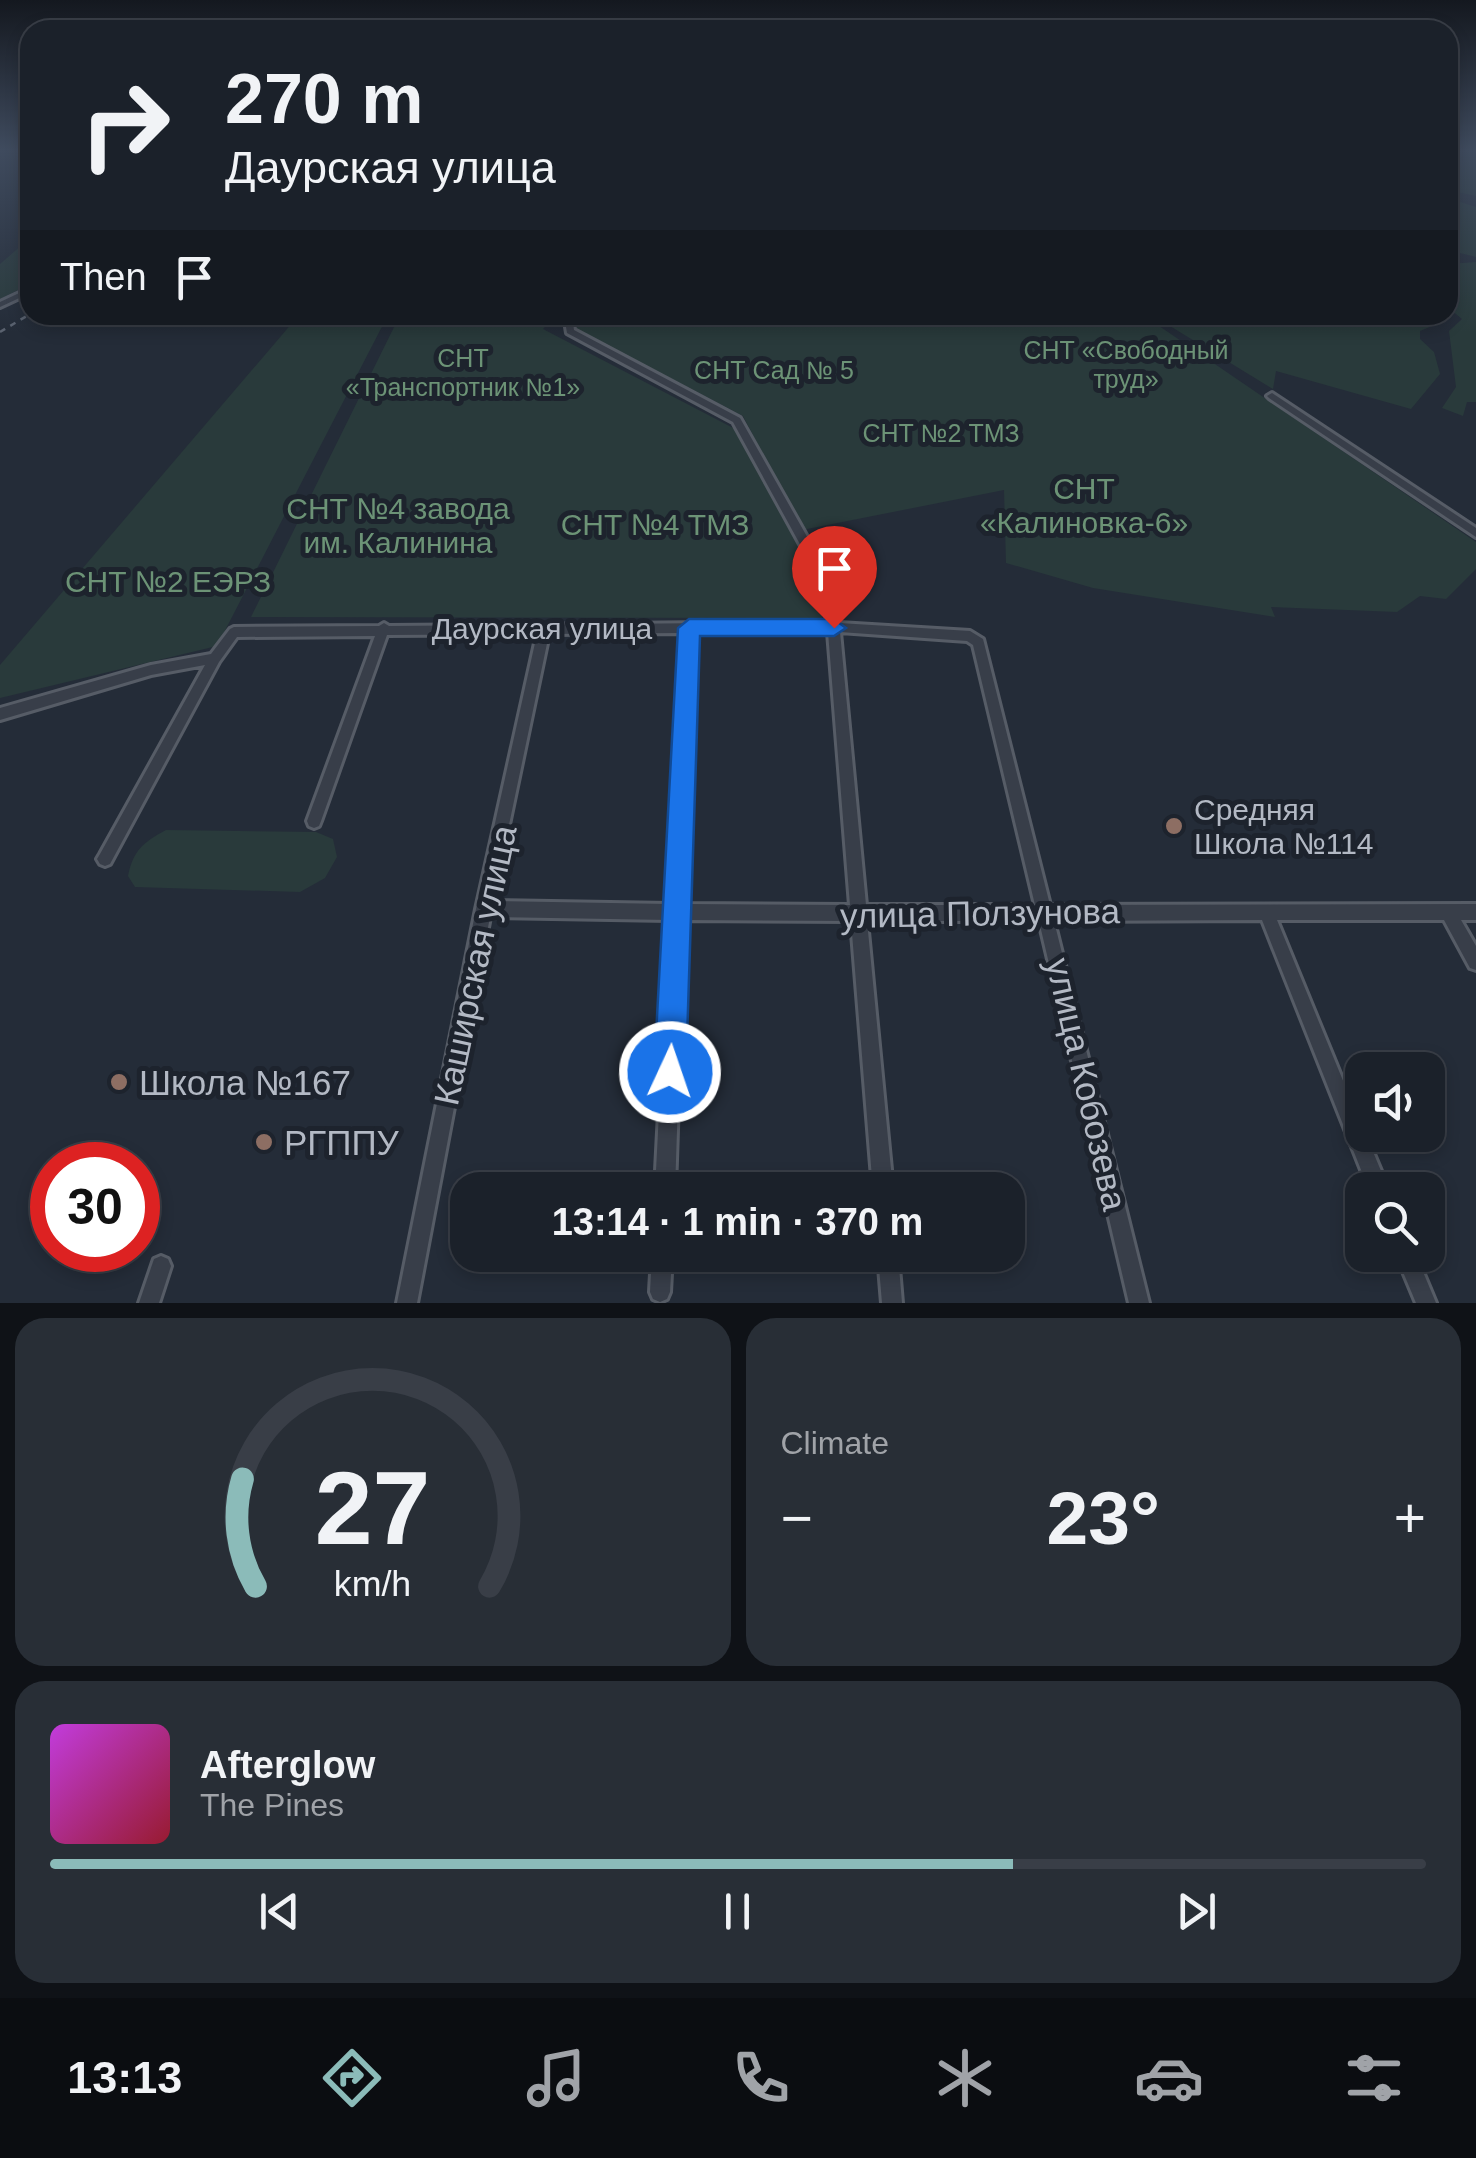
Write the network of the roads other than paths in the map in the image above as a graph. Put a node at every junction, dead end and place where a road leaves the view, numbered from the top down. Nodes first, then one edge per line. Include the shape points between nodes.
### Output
1 (569, 325) edge
2 (1272, 396) dead end
3 (1476, 534) edge
4 (384, 628) junction
5 (544, 628) junction
6 (689, 628) junction
7 (834, 628) junction
8 (970, 636) joint
9 (215, 658) junction
10 (0, 714) edge
11 (314, 821) dead end
12 (105, 859) dead end
13 (484, 908) junction
14 (1046, 911) junction
15 (1266, 911) junction
16 (1448, 912) junction
17 (1476, 912) edge
18 (677, 913) junction
19 (859, 916) junction
20 (1476, 962) edge
21 (666, 1172) edge
22 (880, 1172) edge
23 (1372, 1172) edge
24 (161, 1266) dead end
25 (661, 1272) edge
26 (889, 1272) edge
27 (1413, 1272) edge
28 (660, 1292) dead end
29 (149, 1303) edge
30 (406, 1303) edge
31 (892, 1303) edge
32 (1139, 1303) edge
33 (1426, 1303) edge

1 - 7 street via 737,420 830,588
2 - 3 street
4 - 5 street, Даурская улица
4 - 9 street, Даурская улица via 234,632
4 - 11 street
5 - 6 street, Даурская улица
5 - 13 street, Каширская улица
6 - 7 street, Даурская улица
6 - 18 street
7 - 8 street, Даурская улица
7 - 19 street
8 - 14 street, улица Кобозева via 979,642
9 - 10 street
9 - 12 street
13 - 18 street, улица Ползунова
13 - 30 street, Каширская улица
14 - 15 street, улица Ползунова
14 - 19 street, улица Ползунова
14 - 32 street, улица Кобозева
15 - 16 street, улица Ползунова
15 - 23 street
16 - 17 street, улица Ползунова
16 - 20 street
18 - 19 street, улица Ползунова
18 - 21 street
19 - 22 street
24 - 29 street
25 - 28 street
26 - 31 street
27 - 33 street

